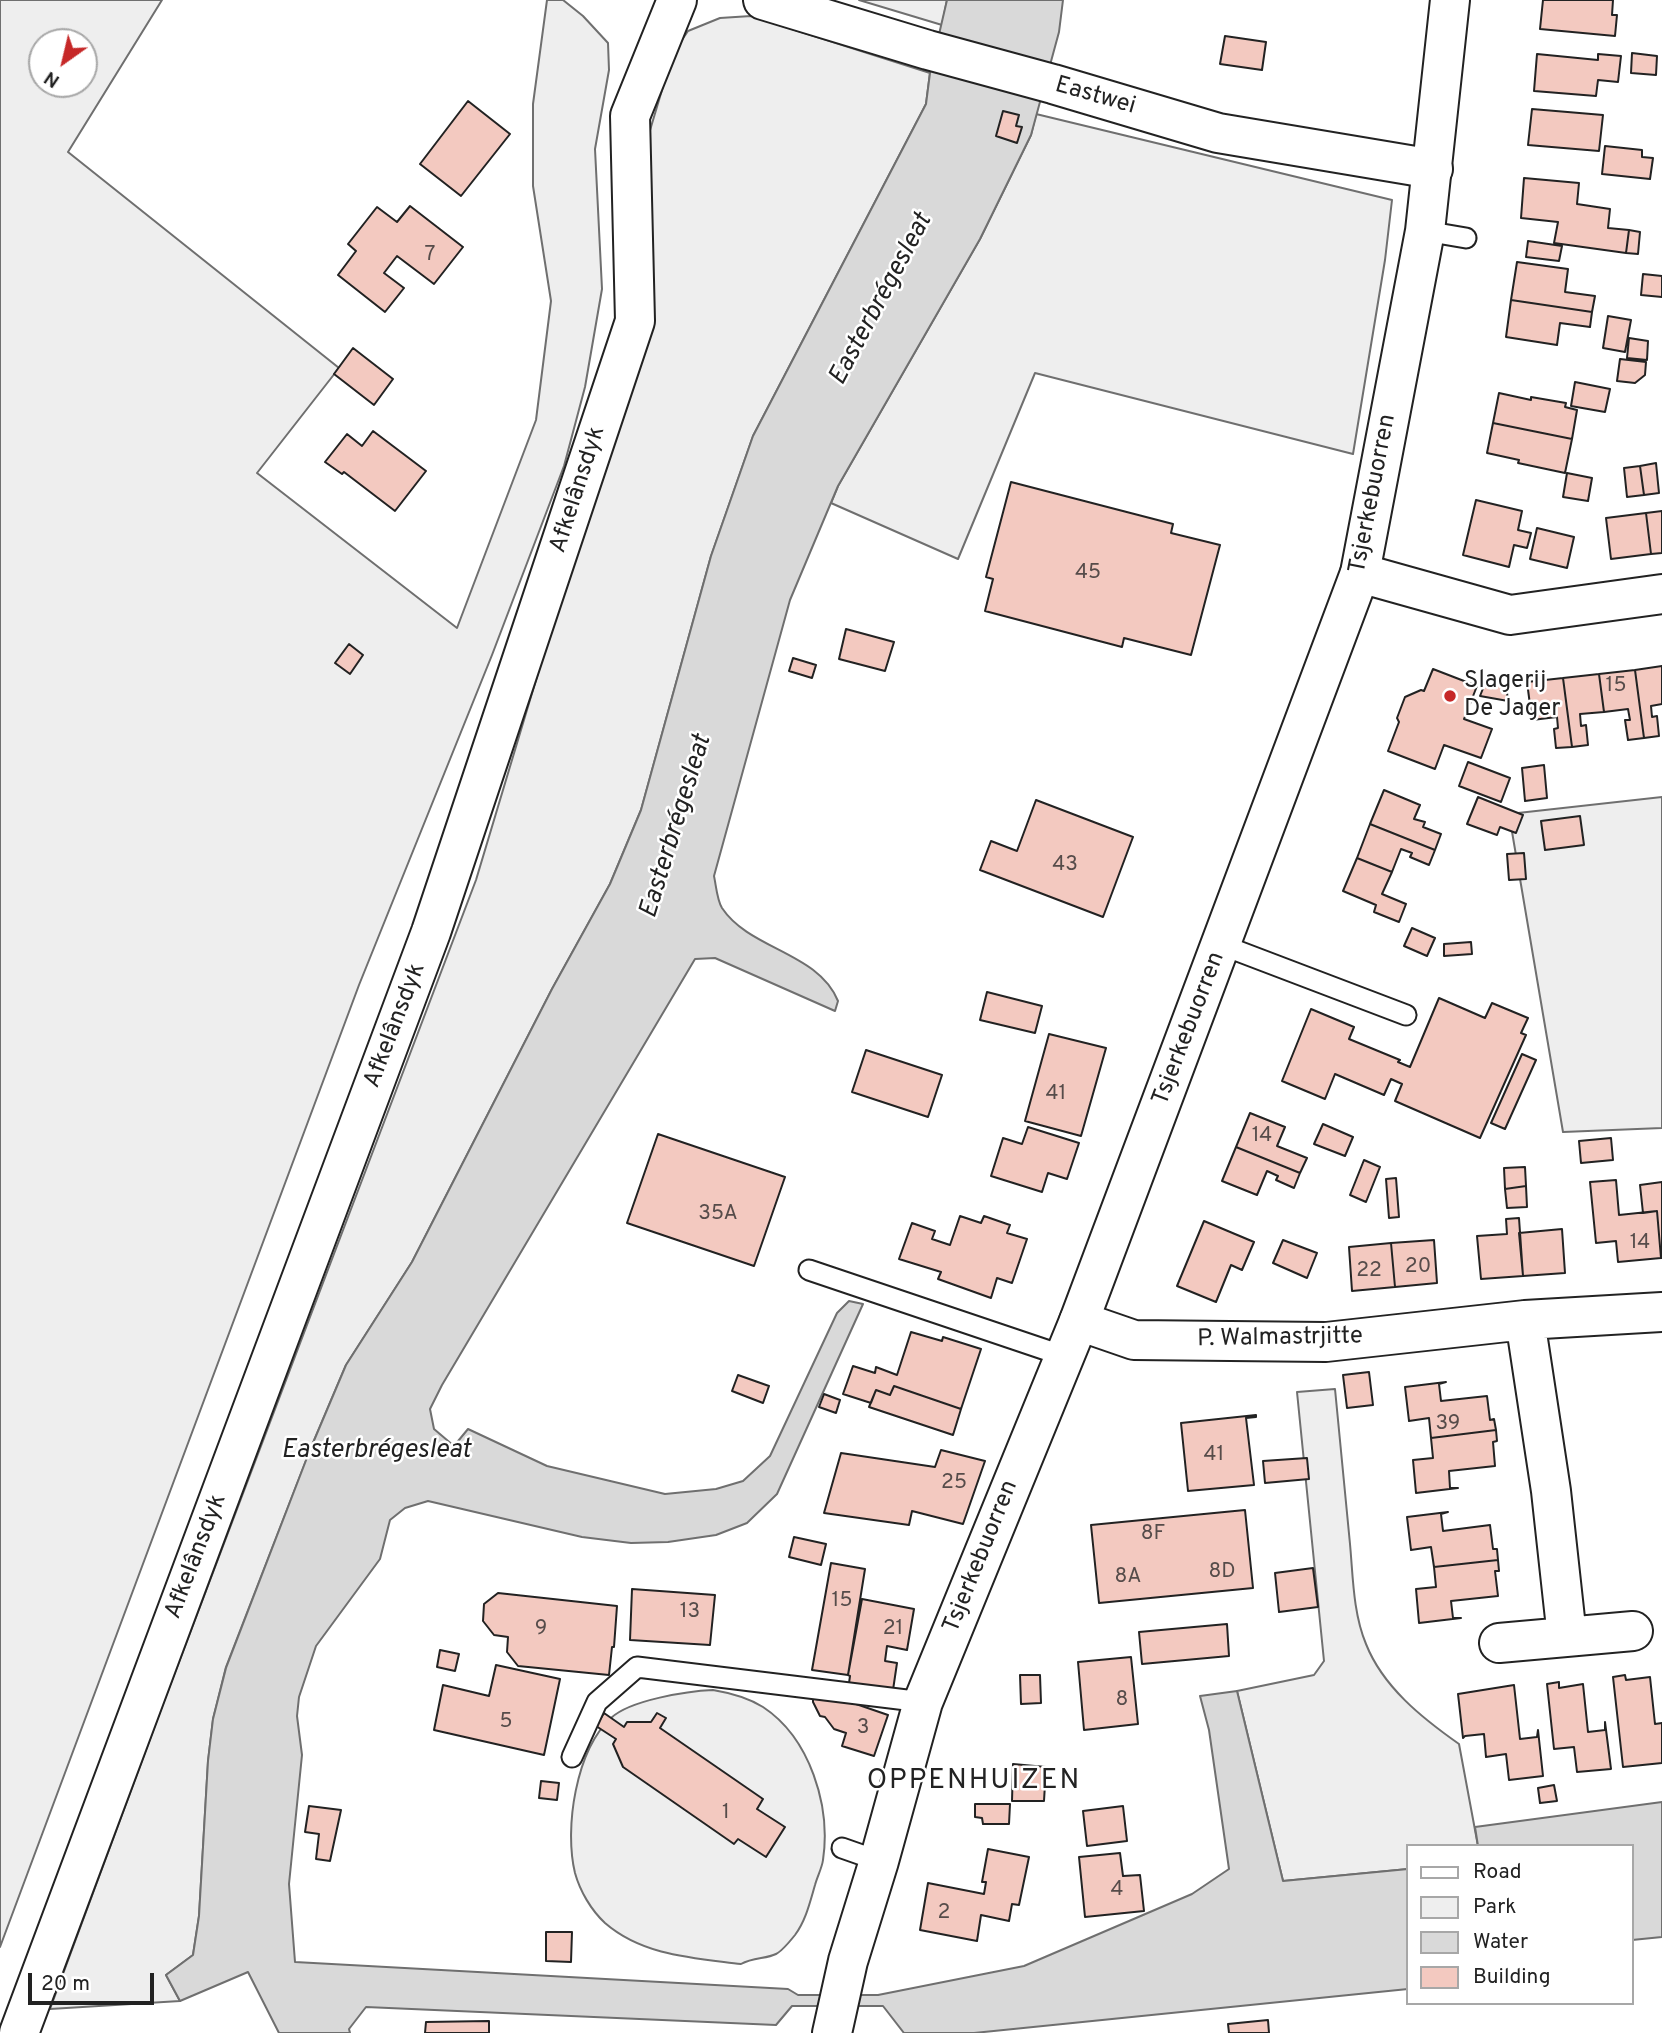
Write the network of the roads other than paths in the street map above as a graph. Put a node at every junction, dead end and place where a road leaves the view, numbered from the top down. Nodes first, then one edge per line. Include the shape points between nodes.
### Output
1 (677, 0) edge
2 (763, 0) edge
3 (1450, 0) edge
4 (1433, 169) junction
5 (1425, 230) junction
6 (1466, 238) dead end
7 (1360, 573) junction
8 (1662, 594) edge
9 (1222, 945) junction
10 (1406, 1015) dead end
11 (809, 1270) dead end
12 (1662, 1312) edge
13 (1525, 1320) junction
14 (1079, 1321) junction
15 (1064, 1356) junction
16 (1633, 1631) dead end
17 (1567, 1637) junction
18 (1499, 1643) dead end
19 (923, 1702) junction
20 (572, 1757) dead end
21 (842, 1847) dead end
22 (879, 1861) junction
23 (19, 2033) edge
24 (832, 2033) edge

1 - 23 street, Afkelânsdyk via 630,116 635,321 431,932
2 - 4 street, Eastwei via 1218,133
3 - 4 street, Tsjerkebuorren
4 - 5 street, Tsjerkebuorren
5 - 6 lane
5 - 7 street, Tsjerkebuorren
7 - 8 street via 1510,615
7 - 9 street, Tsjerkebuorren
9 - 10 lane
9 - 14 street, Tsjerkebuorren
11 - 15 lane
12 - 13 street, P. Walmastrjitte
13 - 14 street, P. Walmastrjitte via 1326,1342 1134,1340
13 - 17 street
14 - 15 street, Tsjerkebuorren
15 - 19 street, Tsjerkebuorren
16 - 17 street
17 - 18 street
19 - 20 lane via 637,1667 597,1702
19 - 22 street, Tsjerkebuorren
21 - 22 lane
22 - 24 street, Tsjerkebuorren via 848,1961

